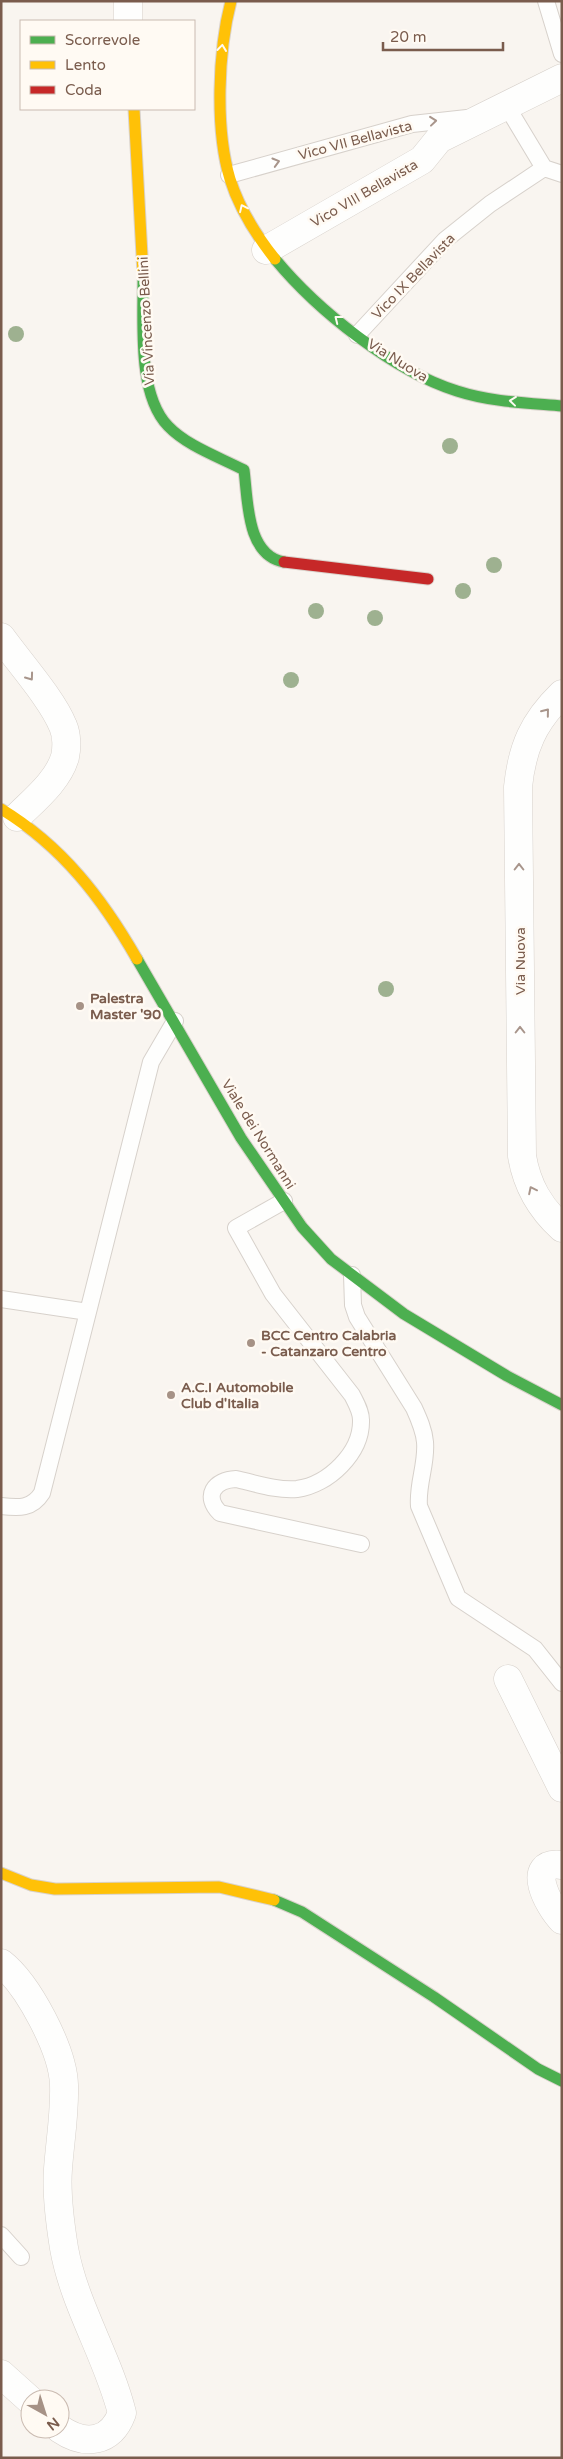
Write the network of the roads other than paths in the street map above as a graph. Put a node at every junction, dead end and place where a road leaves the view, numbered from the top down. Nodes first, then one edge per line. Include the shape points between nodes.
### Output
1 (128, 1) edge
2 (231, 1) edge
3 (546, 1) edge
4 (128, 20) edge
5 (562, 54) edge
6 (562, 78) edge
7 (134, 110) edge
8 (495, 111) junction
9 (544, 168) junction
10 (562, 174) edge
11 (230, 175) junction
12 (266, 250) junction
13 (357, 334) junction
14 (562, 406) edge
15 (428, 579) dead end
16 (1, 637) edge
17 (562, 694) edge
18 (9, 813) edge
19 (175, 1021) junction
20 (284, 1201) junction
21 (562, 1228) edge
22 (352, 1275) junction
23 (1, 1299) edge
24 (88, 1312) junction
25 (562, 1405) edge
26 (1, 1506) edge
27 (360, 1544) dead end
28 (508, 1679) dead end
29 (562, 1683) edge
30 (562, 1788) edge
31 (562, 1865) edge
32 (1, 1873) edge
33 (562, 1920) edge
34 (1, 1962) edge
35 (562, 2081) edge
36 (1, 2235) edge
37 (21, 2257) dead end
38 (1, 2374) edge
39 (20, 2391) edge
40 (70, 2435) edge

1 - 4 street
11 -> 2 street, Via Nuova via 220,87 224,30
3 - 5 lane
6 - 8 street, Vico VIII Bellavista
7 - 15 street, Via Vincenzo Bellini via 146,382 160,414 167,425 183,438 244,470 254,536 270,556 281,562
8 - 9 lane
11 -> 8 lane, Vico VII Bellavista via 412,124
8 - 12 street, Vico VIII Bellavista via 439,139 422,160
9 - 10 lane
9 - 13 lane, Vico IX Bellavista via 490,204 445,240
12 -> 11 street, Via Nuova via 250,224
13 -> 12 street, Via Nuova via 313,300
14 -> 13 street, Via Nuova via 489,399 457,391 419,376
16 -> 18 street via 64,727 67,746 55,777
21 -> 17 street, Via Nuova via 545,1213 533,1193 522,1156 518,797 520,764 526,744 537,723
18 - 19 street, Viale dei Normanni via 59,852 92,888
19 - 20 street, Viale dei Normanni via 241,1138
19 - 24 lane via 151,1062
20 - 22 street, Viale dei Normanni via 330,1259
20 - 27 lane via 236,1228 273,1294 352,1395 361,1419 360,1434 345,1460 320,1481 295,1489 227,1479 218,1484 211,1499 220,1513
22 - 25 street, Viale dei Normanni via 404,1314
22 - 29 lane via 357,1317 421,1424 425,1456 418,1491 419,1506 454,1590 466,1605 535,1649
23 - 24 lane
24 - 26 lane via 42,1493 30,1505 21,1508
28 - 30 street
31 - 33 street via 547,1867 540,1881 551,1906
32 - 35 street via 55,1889 218,1887 276,1900 302,1912 538,2069
34 - 40 street via 34,2002 57,2054 64,2083 58,2171 64,2249 70,2274 122,2413 110,2434 88,2439
36 - 37 lane
38 - 39 street

